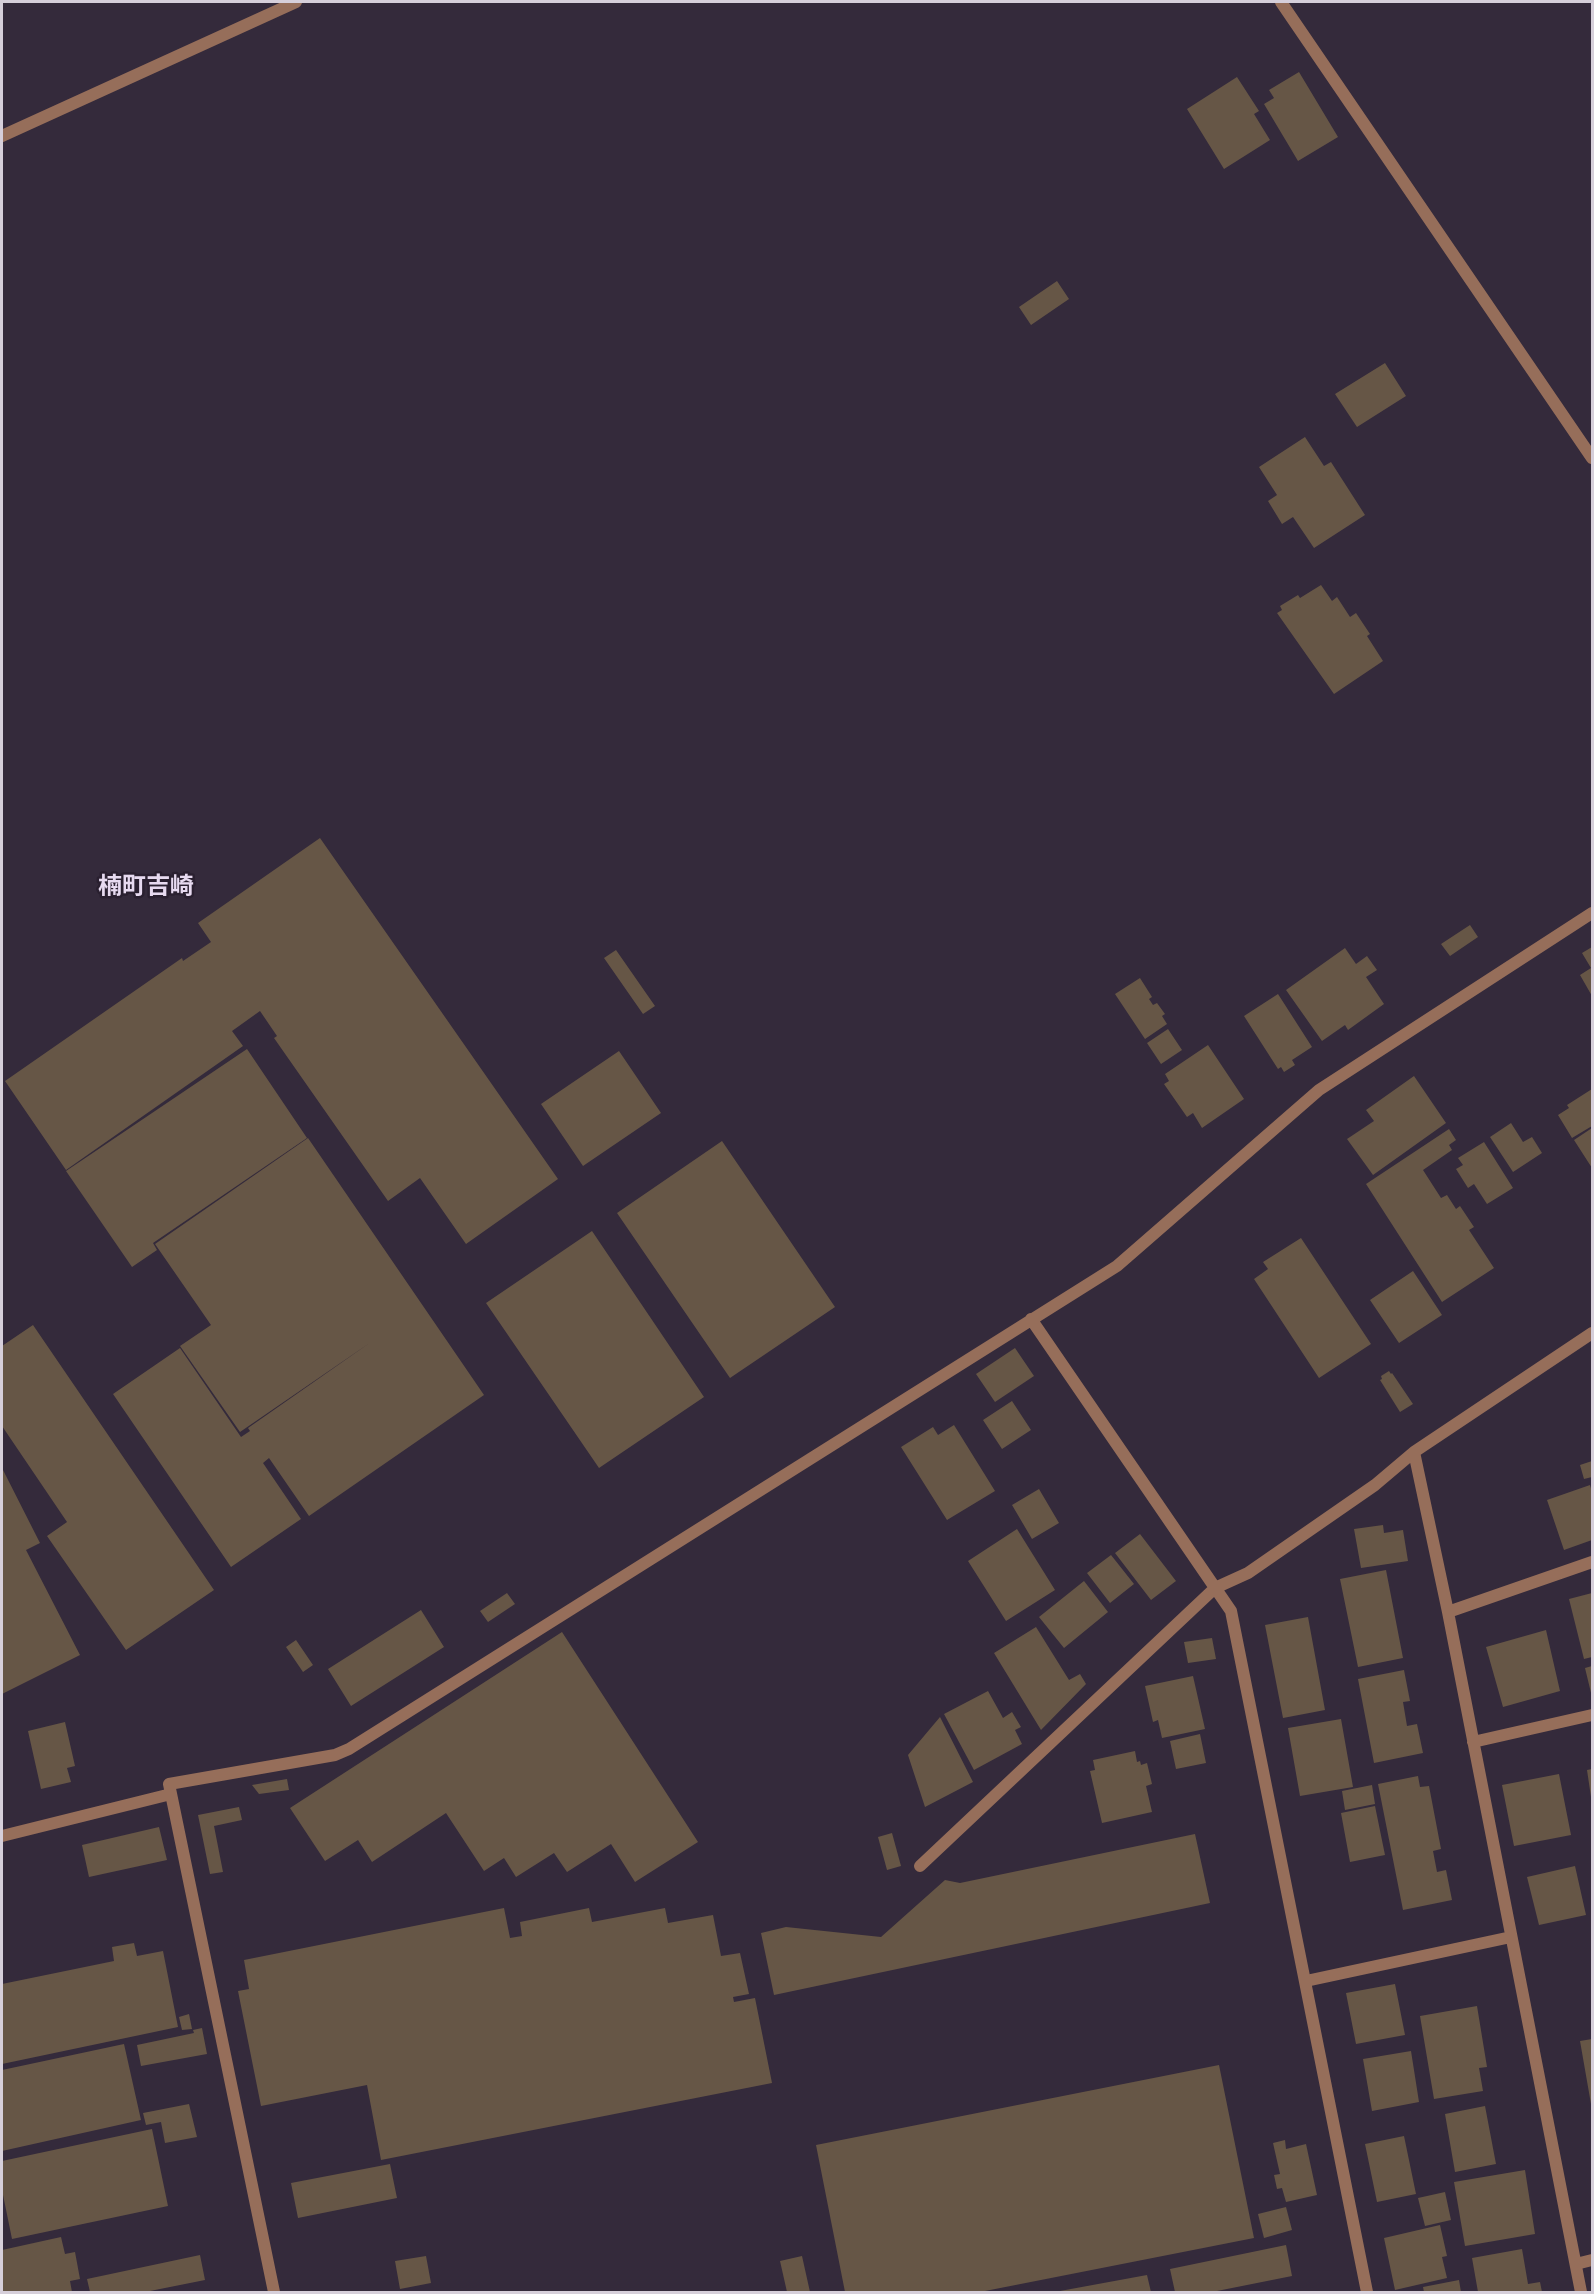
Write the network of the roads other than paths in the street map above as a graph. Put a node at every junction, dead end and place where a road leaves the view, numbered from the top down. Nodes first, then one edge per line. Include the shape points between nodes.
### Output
1 (296, 2) edge
2 (1281, 2) edge
3 (2, 136) edge
4 (1593, 458) edge
5 (1593, 913) edge
6 (1031, 1319) junction
7 (1593, 1333) edge
8 (1414, 1452) junction
9 (1593, 1562) edge
10 (1215, 1587) junction
11 (1448, 1612) junction
12 (1593, 1715) edge
13 (1473, 1742) junction
14 (171, 1794) junction
15 (2, 1836) edge
16 (920, 1866) dead end
17 (1511, 1937) junction
18 (1306, 1981) junction
19 (1593, 2260) edge
20 (1576, 2264) junction
21 (274, 2292) edge
22 (1367, 2292) edge
23 (1581, 2292) edge

1 - 3 street
2 - 4 street
5 - 6 street via 1318,1090 1117,1266
6 - 10 street
6 - 14 street via 349,1749 335,1755 168,1784
7 - 8 street
8 - 10 street via 1375,1485 1248,1573
8 - 11 street
9 - 11 street
10 - 16 street
10 - 18 street via 1230,1611
11 - 13 street
12 - 13 street
13 - 17 street
14 - 15 street
14 - 21 street
17 - 18 street
17 - 20 street
18 - 22 street
19 - 20 street
20 - 23 street

